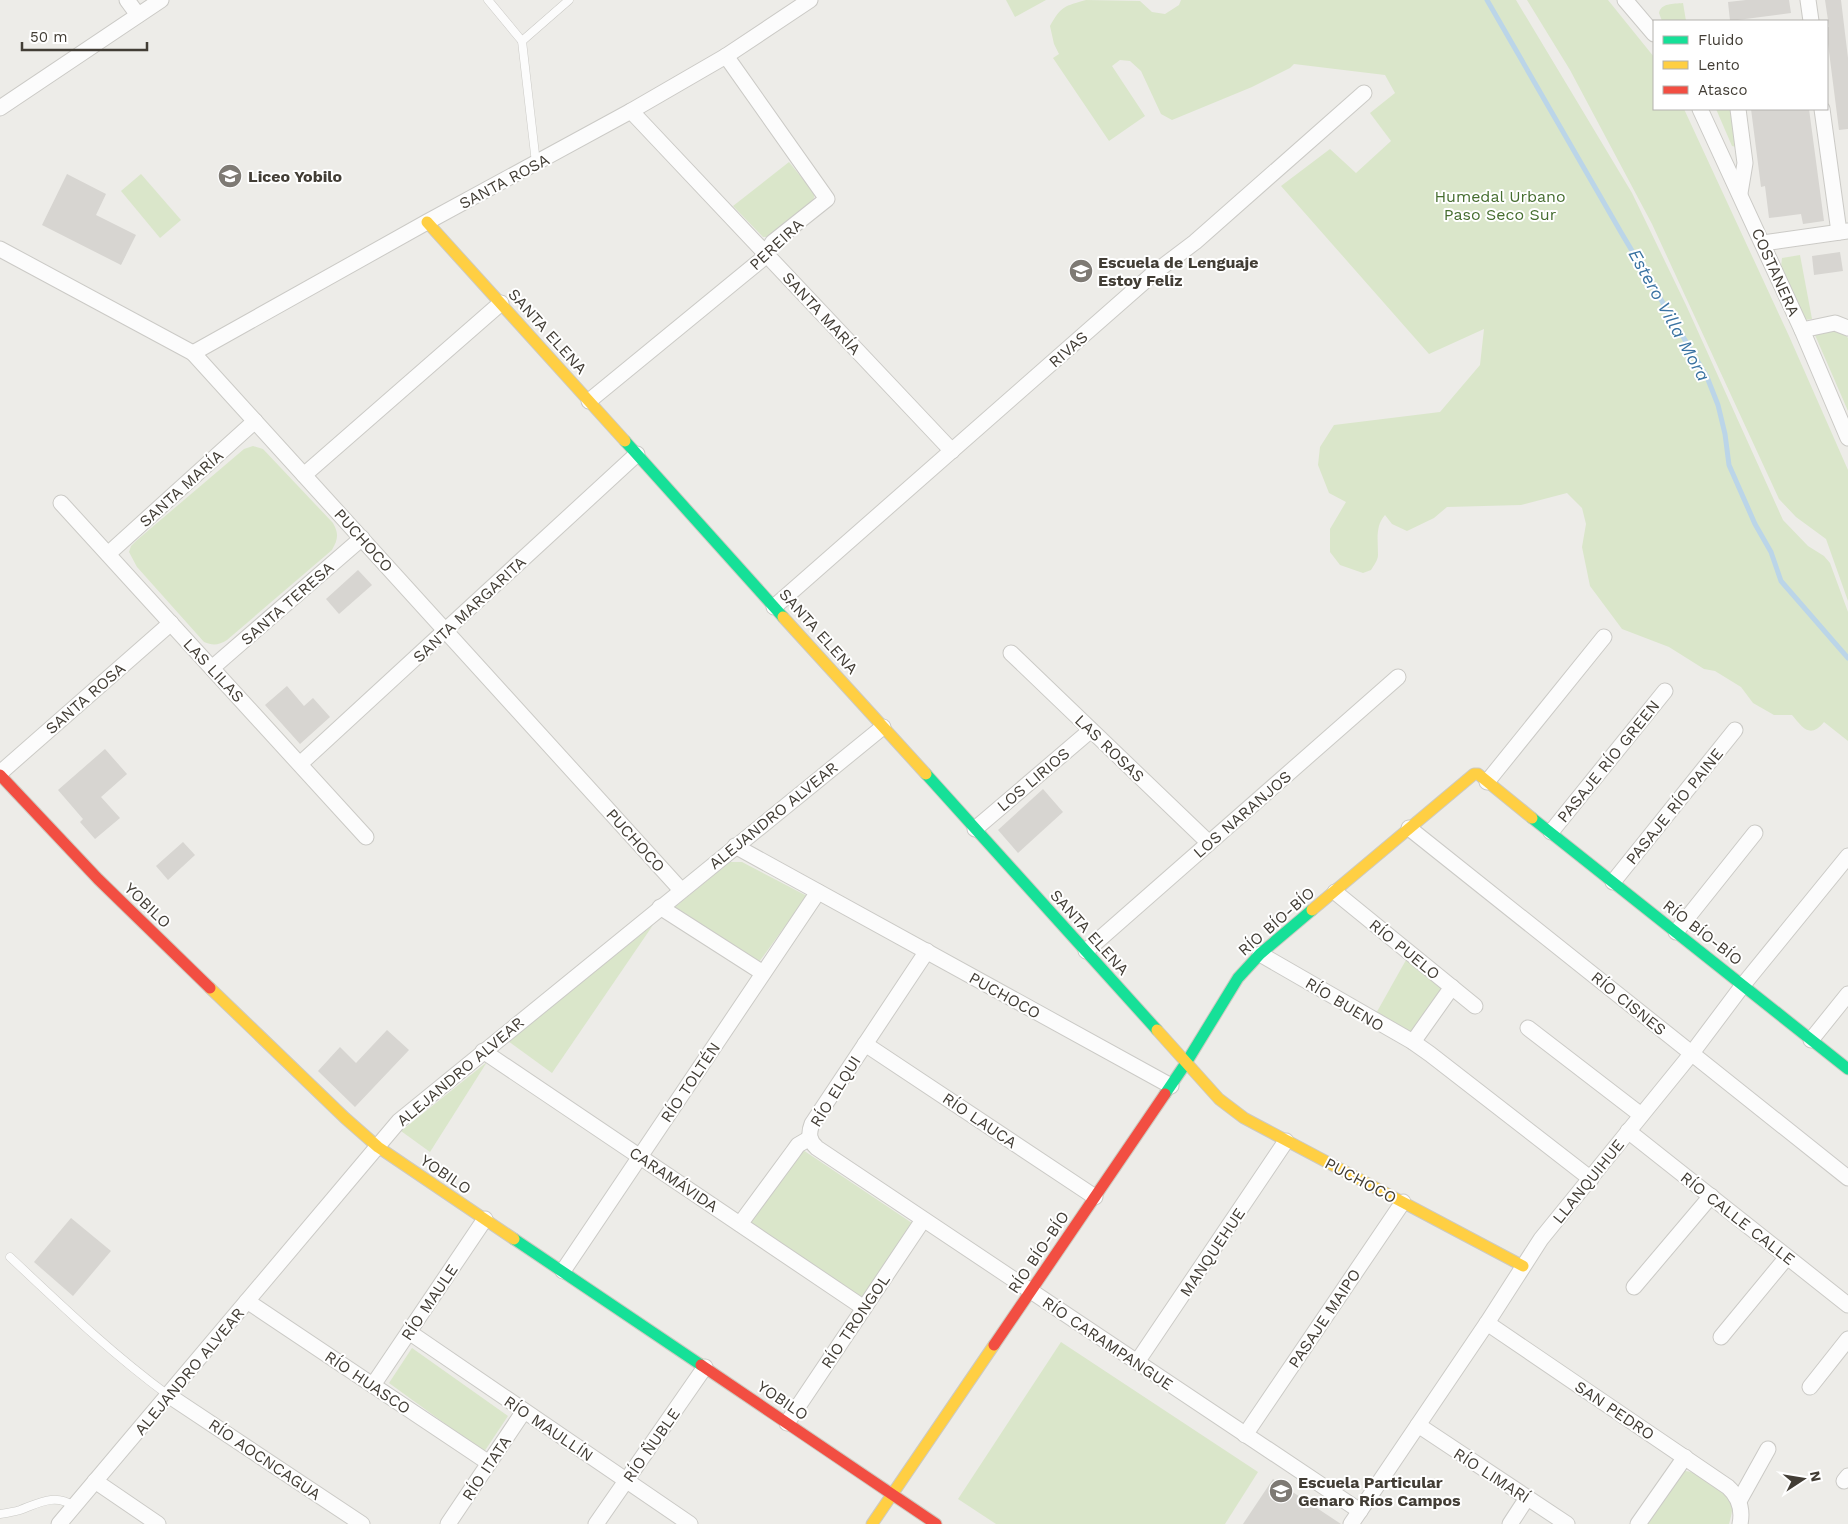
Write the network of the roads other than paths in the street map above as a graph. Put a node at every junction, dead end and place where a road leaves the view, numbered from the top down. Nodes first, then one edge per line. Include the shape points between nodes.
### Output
1 (127, 0) edge
2 (161, 0) edge
3 (488, 0) edge
4 (568, 0) edge
5 (810, 0) edge
6 (1625, 0) edge
7 (1808, 0) edge
8 (138, 15) junction
9 (1811, 20) edge
10 (1653, 33) edge
11 (522, 41) junction
12 (726, 56) junction
13 (1364, 93) dead end
14 (0, 108) edge
15 (1700, 110) edge
16 (1738, 110) edge
17 (1822, 110) edge
18 (631, 111) junction
19 (536, 163) junction
20 (1740, 193) junction
21 (427, 222) junction
22 (1843, 232) edge
23 (1763, 243) junction
24 (0, 249) edge
25 (766, 253) junction
26 (501, 303) junction
27 (1848, 328) edge
28 (1802, 330) junction
29 (193, 353) junction
30 (589, 401) junction
31 (255, 421) junction
32 (1848, 438) edge
33 (952, 451) junction
34 (637, 454) junction
35 (304, 475) junction
36 (61, 503) dead end
37 (362, 538) junction
38 (108, 554) junction
39 (774, 606) junction
40 (171, 623) junction
41 (446, 630) junction
42 (1604, 637) dead end
43 (1011, 653) dead end
44 (212, 668) junction
45 (1398, 677) dead end
46 (1665, 690) dead end
47 (883, 727) junction
48 (1091, 730) junction
49 (1735, 730) dead end
50 (300, 764) junction
51 (0, 774) edge
52 (1487, 782) junction
53 (1409, 828) junction
54 (975, 829) junction
55 (1550, 832) junction
56 (1755, 833) dead end
57 (366, 836) dead end
58 (1209, 843) junction
59 (735, 846) junction
60 (1848, 856) edge
61 (1613, 882) junction
62 (682, 890) junction
63 (818, 892) junction
64 (1335, 892) junction
65 (660, 907) junction
66 (1676, 932) junction
67 (926, 952) junction
68 (1086, 952) junction
69 (1260, 954) junction
70 (763, 974) junction
71 (1743, 985) junction
72 (1452, 987) junction
73 (1848, 994) edge
74 (1475, 1006) dead end
75 (1528, 1028) dead end
76 (1812, 1040) junction
77 (1412, 1042) junction
78 (865, 1044) junction
79 (484, 1051) junction
80 (1692, 1053) junction
81 (1186, 1063) junction
82 (1848, 1069) edge
83 (1171, 1086) junction
84 (1641, 1115) junction
85 (1628, 1131) junction
86 (810, 1138) junction
87 (1286, 1141) junction
88 (378, 1147) junction
89 (640, 1157) junction
90 (1848, 1178) edge
91 (1591, 1179) junction
92 (1711, 1196) junction
93 (1095, 1197) junction
94 (1403, 1202) junction
95 (485, 1219) junction
96 (923, 1220) junction
97 (740, 1224) junction
98 (10, 1257) dead end
99 (1787, 1257) junction
100 (1523, 1266) junction
101 (563, 1271) junction
102 (1634, 1287) dead end
103 (1031, 1291) junction
104 (248, 1301) junction
105 (1848, 1305) edge
106 (864, 1308) junction
107 (1487, 1322) junction
108 (408, 1332) junction
109 (1721, 1337) dead end
110 (1848, 1339) edge
111 (1137, 1362) junction
112 (705, 1367) junction
113 (373, 1385) junction
114 (1810, 1387) dead end
115 (168, 1395) junction
116 (524, 1411) junction
117 (787, 1422) junction
118 (1418, 1425) junction
119 (1245, 1434) junction
120 (1768, 1449) dead end
121 (1685, 1457) junction
122 (489, 1463) junction
123 (626, 1480) junction
124 (95, 1481) junction
125 (892, 1494) junction
126 (1527, 1498) junction
127 (1739, 1501) junction
128 (74, 1506) junction
129 (0, 1514) edge
130 (1356, 1518) edge
131 (59, 1524) edge
132 (158, 1524) edge
133 (362, 1524) edge
134 (448, 1524) edge
135 (596, 1524) edge
136 (690, 1524) edge
137 (872, 1524) edge
138 (936, 1524) edge
139 (1510, 1524) edge
140 (1567, 1524) edge
141 (1638, 1524) edge
142 (1740, 1524) edge

1 - 8 street
2 - 8 street
3 - 11 lane
4 - 11 lane
5 - 12 street, SANTA ROSA
6 - 10 street
7 - 9 street
8 - 14 street
11 - 19 lane
12 - 18 street, SANTA ROSA
12 - 25 street, PEREIRA via 827,199 773,242
13 - 33 street, RIVAS
15 - 20 street, COSTANERA
16 - 20 street via 1745,163
17 - 22 street
18 - 19 street, SANTA ROSA
18 - 25 street, SANTA MARÍA
19 - 21 street, SANTA ROSA
20 - 23 street, COSTANERA
21 - 26 street, SANTA ELENA
21 - 29 street, SANTA ROSA
22 - 23 street
23 - 28 street, COSTANERA
24 - 29 street, PUCHOCO
25 - 30 street, PEREIRA
25 - 33 street, SANTA MARÍA
26 - 30 street, SANTA ELENA
26 - 35 street
27 - 28 street via 1835,322
28 - 32 street, COSTANERA
29 - 31 street, PUCHOCO
30 - 34 street, SANTA ELENA
31 - 35 street, PUCHOCO
31 - 38 street, SANTA MARÍA
33 - 39 street, RIVAS
34 - 39 street, SANTA ELENA
34 - 41 street, SANTA MARGARITA
35 - 37 street, PUCHOCO
36 - 38 street, LAS LILAS
37 - 41 street, PUCHOCO
37 - 44 street, SANTA TERESA
38 - 40 street, LAS LILAS
39 - 47 street, SANTA ELENA
40 - 44 street, LAS LILAS
40 - 51 street, SANTA ROSA
41 - 50 street, SANTA MARGARITA
41 - 62 street, PUCHOCO
42 - 52 street
43 - 48 street, LAS ROSAS
44 - 50 street, LAS LILAS
45 - 58 street, LOS NARANJOS
46 - 55 street, PASAJE RÍO GREEN
47 - 54 street, SANTA ELENA
47 - 59 street, ALEJANDRO ALVEAR
48 - 54 street, LOS LIRIOS
48 - 58 street, LAS ROSAS
49 - 61 street, PASAJE RÍO PAINE
50 - 57 street, LAS LILAS
51 - 88 street, YOBILO via 98,879
52 - 53 street, RÍO BÍO-BÍO via 1478,774 1470,776
52 - 55 street, RÍO BÍO-BÍO
53 - 64 street, RÍO BÍO-BÍO
53 - 80 street, RÍO CISNES
54 - 68 street, SANTA ELENA
55 - 61 street, RÍO BÍO-BÍO
56 - 66 street
58 - 68 street, LOS NARANJOS
59 - 62 street, ALEJANDRO ALVEAR
59 - 63 street, PUCHOCO
60 - 71 street, LLANQUIHUE
61 - 66 street, RÍO BÍO-BÍO
62 - 65 street, ALEJANDRO ALVEAR
63 - 67 street, PUCHOCO
63 - 70 street, RÍO TOLTÉN
64 - 69 street, RÍO BÍO-BÍO
64 - 72 street, RÍO PUELO
65 - 70 street
65 - 79 street, ALEJANDRO ALVEAR
66 - 71 street, RÍO BÍO-BÍO
67 - 78 street, RÍO ELQUI
67 - 83 street, PUCHOCO
68 - 81 street, SANTA ELENA
69 - 77 street, RÍO BUENO
69 - 81 street, RÍO BÍO-BÍO via 1238,978
70 - 89 street, RÍO TOLTÉN
71 - 76 street, RÍO BÍO-BÍO
71 - 80 street, LLANQUIHUE
72 - 74 street, RÍO PUELO
72 - 77 street
73 - 76 street
75 - 84 street
76 - 82 street, RÍO BÍO-BÍO
77 - 91 street, RÍO BUENO
78 - 86 street, RÍO ELQUI via 812,1124
78 - 93 street, RÍO LAUCA
79 - 88 street, ALEJANDRO ALVEAR via 399,1121
79 - 89 street, CARAMÁVIDA
80 - 84 street, LLANQUIHUE
80 - 90 street, RÍO CISNES
81 - 83 street, RÍO BÍO-BÍO
81 - 87 street, PUCHOCO via 1231,1110
83 - 93 street, RÍO BÍO-BÍO
84 - 85 street, LLANQUIHUE
85 - 91 street, LLANQUIHUE
85 - 92 street, RÍO CALLE CALLE
86 - 96 street, RÍO CARAMPANGUE via 817,1148
86 - 97 street, RÍO ELQUI via 798,1145
87 - 94 street, PUCHOCO
87 - 111 street, MANQUEHUE
88 - 95 street, YOBILO
88 - 104 street, ALEJANDRO ALVEAR
89 - 97 street, CARAMÁVIDA
89 - 101 street, RÍO TOLTÉN
91 - 100 street, LLANQUIHUE via 1551,1226
92 - 99 street, RÍO CALLE CALLE
92 - 102 street
93 - 103 street, RÍO BÍO-BÍO
94 - 100 street, PUCHOCO
94 - 119 street, PASAJE MAIPO
95 - 101 street, YOBILO
95 - 108 street, RÍO MAULE
96 - 103 street, RÍO CARAMPANGUE
96 - 106 street, RÍO TRONGOL
97 - 106 street, CARAMÁVIDA
98 - 115 lane
99 - 105 street, RÍO CALLE CALLE
99 - 109 street
100 - 107 street, LLANQUIHUE
101 - 112 street, YOBILO
103 - 111 street, RÍO CARAMPANGUE
103 - 125 street, RÍO BÍO-BÍO
104 - 113 street, RÍO HUASCO
104 - 115 street, ALEJANDRO ALVEAR
106 - 117 street, RÍO TRONGOL
107 - 118 street, LLANQUIHUE
107 - 121 street, SAN PEDRO
108 - 113 street, RÍO MAULE
108 - 116 street, RÍO MAULLÍN
110 - 114 street
111 - 119 street, RÍO CARAMPANGUE
112 - 117 street, YOBILO
112 - 123 street, RÍO ÑUBLE
113 - 122 street, RÍO HUASCO
115 - 124 street, ALEJANDRO ALVEAR
115 - 133 street, RÍO AOCNCAGUA
116 - 122 street, RÍO ITATA
116 - 123 street, RÍO MAULLÍN
117 - 125 street, YOBILO
118 - 126 street, RÍO LIMARÍ
118 - 130 street, LLANQUIHUE
119 - 130 street, RÍO CARAMPANGUE
120 - 127 street
121 - 127 street, SAN PEDRO via 1728,1487
121 - 141 street
122 - 134 street, RÍO ITATA
123 - 135 street, RÍO ÑUBLE
123 - 136 street, RÍO MAULLÍN
124 - 128 street, ALEJANDRO ALVEAR
124 - 132 street
125 - 137 street, RÍO BÍO-BÍO
125 - 138 street, YOBILO
126 - 139 street
126 - 140 street, RÍO LIMARÍ
127 - 142 street
128 - 129 lane via 66,1501 48,1499 18,1511
128 - 131 street, ALEJANDRO ALVEAR

